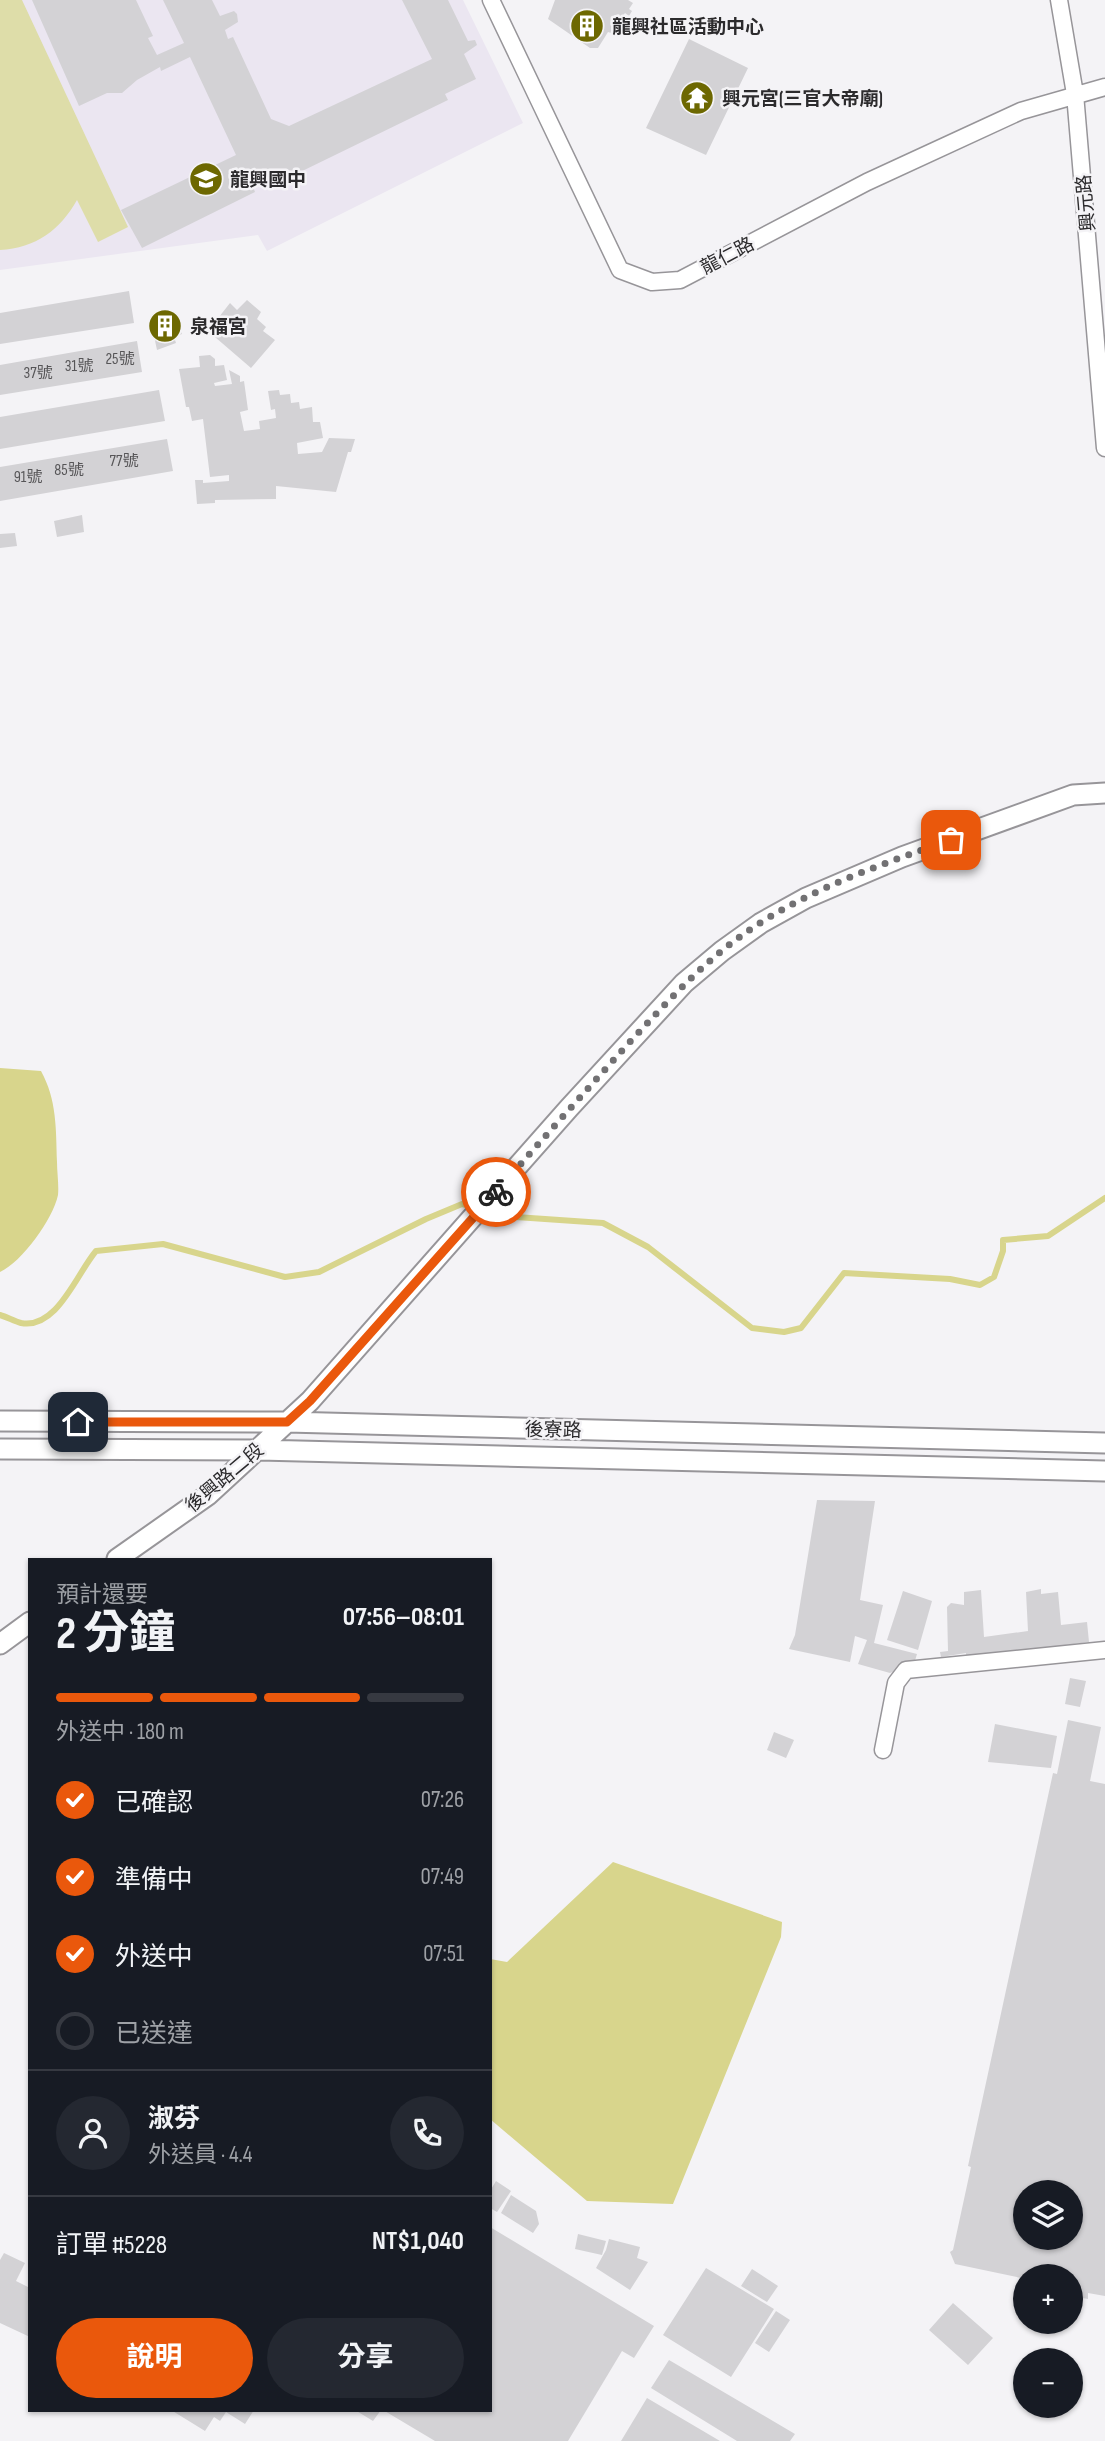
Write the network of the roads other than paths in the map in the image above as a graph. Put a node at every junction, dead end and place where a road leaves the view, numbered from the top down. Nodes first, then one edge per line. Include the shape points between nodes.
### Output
1 (491, 0) edge
2 (1059, 0) edge
3 (1105, 87) edge
4 (1076, 94) junction
5 (1105, 436) edge
6 (1105, 448) edge
7 (1105, 793) edge
8 (0, 1421) edge
9 (287, 1422) junction
10 (1105, 1443) edge
11 (0, 1449) edge
12 (259, 1450) junction
13 (1105, 1471) edge
14 (118, 1558) edge
15 (28, 1623) edge
16 (0, 1644) edge
17 (1105, 1650) edge
18 (883, 1750) dead end

1 - 4 street, 龍仁路 via 620,271 652,282 680,280 867,182 1021,111
2 - 4 street, 興元路
3 - 4 street, 龍仁路
4 - 5 street, 興元路
5 - 6 street, 興元路
7 - 9 street, 後興路二段 via 1073,795 902,857 806,898 722,951 684,983
8 - 9 street, 後寮路
9 - 10 street, 後寮路
9 - 12 street, 後興路二段
11 - 12 street, 後寮路
12 - 13 street, 後寮路
12 - 14 street, 後興路二段 via 208,1494
15 - 16 street
17 - 18 street via 906,1670 896,1683

